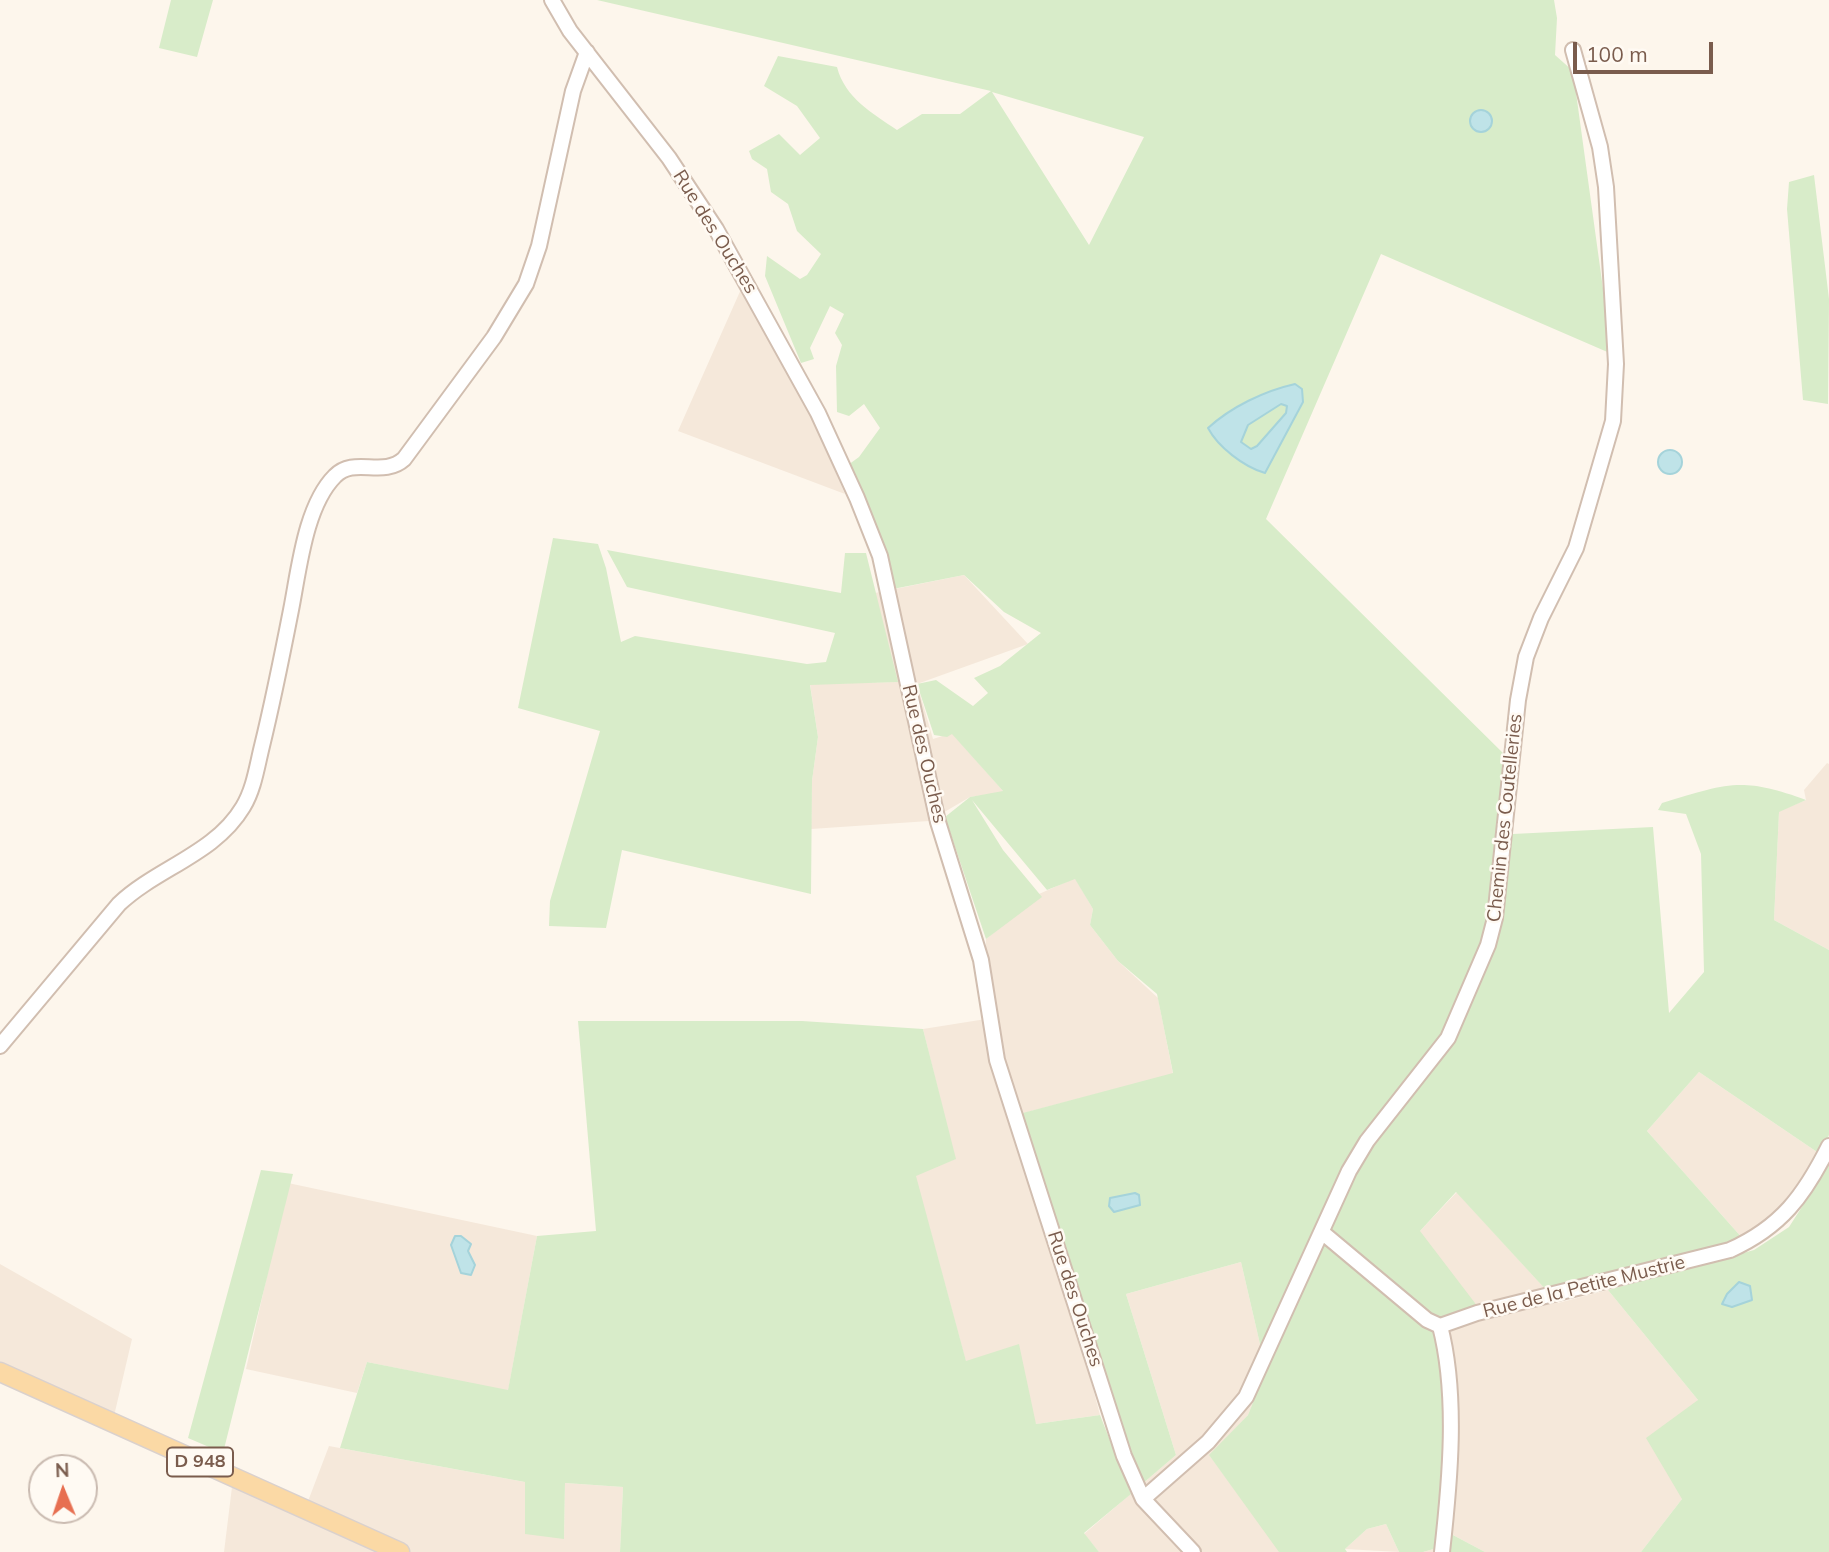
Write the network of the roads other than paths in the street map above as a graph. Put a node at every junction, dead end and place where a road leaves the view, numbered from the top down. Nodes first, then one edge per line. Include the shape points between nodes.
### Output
1 (552, 0) edge
2 (1573, 50) dead end
3 (587, 52) junction
4 (0, 1046) edge
5 (1829, 1146) edge
6 (1324, 1233) junction
7 (1440, 1326) junction
8 (0, 1373) edge
9 (1143, 1499) junction
10 (400, 1552) edge
11 (1193, 1552) edge
12 (1442, 1552) edge

1 - 3 street, Rue des Ouches
2 - 6 street, Chemin des Coutelleries via 1600,147 1606,187 1616,387 1609,439 1576,548 1526,657 1490,938 1448,1038 1357,1157
3 - 4 street via 573,91 536,258 512,311 404,459 383,470 351,467 341,471 321,497 302,549 267,726 244,806 201,850 119,904
3 - 9 street, Rue des Ouches via 669,158 716,229 818,413 880,556 939,822 981,960 997,1060 1124,1456
5 - 7 street, Rue de la Petite Mustrie via 1812,1179 1781,1220 1749,1242
6 - 7 street
6 - 9 street, Chemin des Coutelleries via 1247,1397 1209,1442
7 - 12 street via 1451,1452
8 - 10 main road, D 948
9 - 11 street, Rue des Ouches

